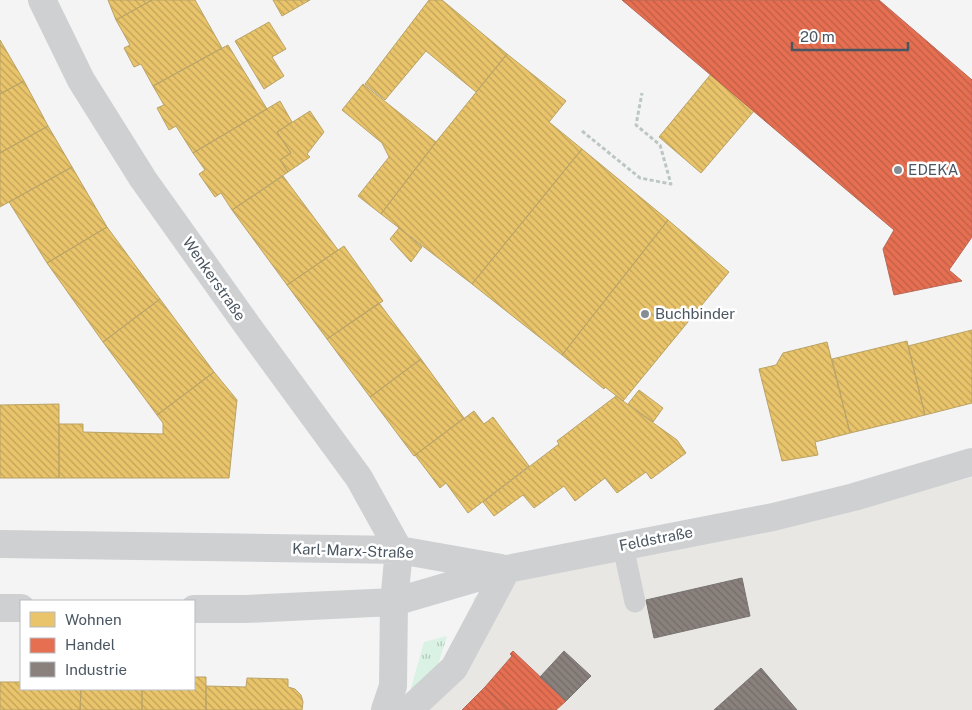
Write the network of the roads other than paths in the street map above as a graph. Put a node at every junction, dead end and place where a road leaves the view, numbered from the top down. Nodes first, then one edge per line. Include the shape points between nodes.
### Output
1 (42, 0) edge
2 (972, 462) edge
3 (0, 544) edge
4 (623, 546) junction
5 (399, 550) junction
6 (507, 569) junction
7 (394, 602) junction
8 (635, 602) dead end
9 (0, 608) edge
10 (20, 608) edge
11 (195, 609) edge
12 (385, 710) edge
13 (409, 710) edge

1 - 5 street, Wenkerstraße via 81,80 144,179 358,478
2 - 4 street, Feldstraße via 782,515
3 - 5 street, Karl-Marx-Straße
4 - 6 street, Feldstraße
4 - 8 lane
5 - 6 street, Karl-Marx-Straße
5 - 7 street
6 - 7 street
6 - 13 street via 454,668
7 - 11 street
7 - 12 street via 393,686
9 - 10 street

